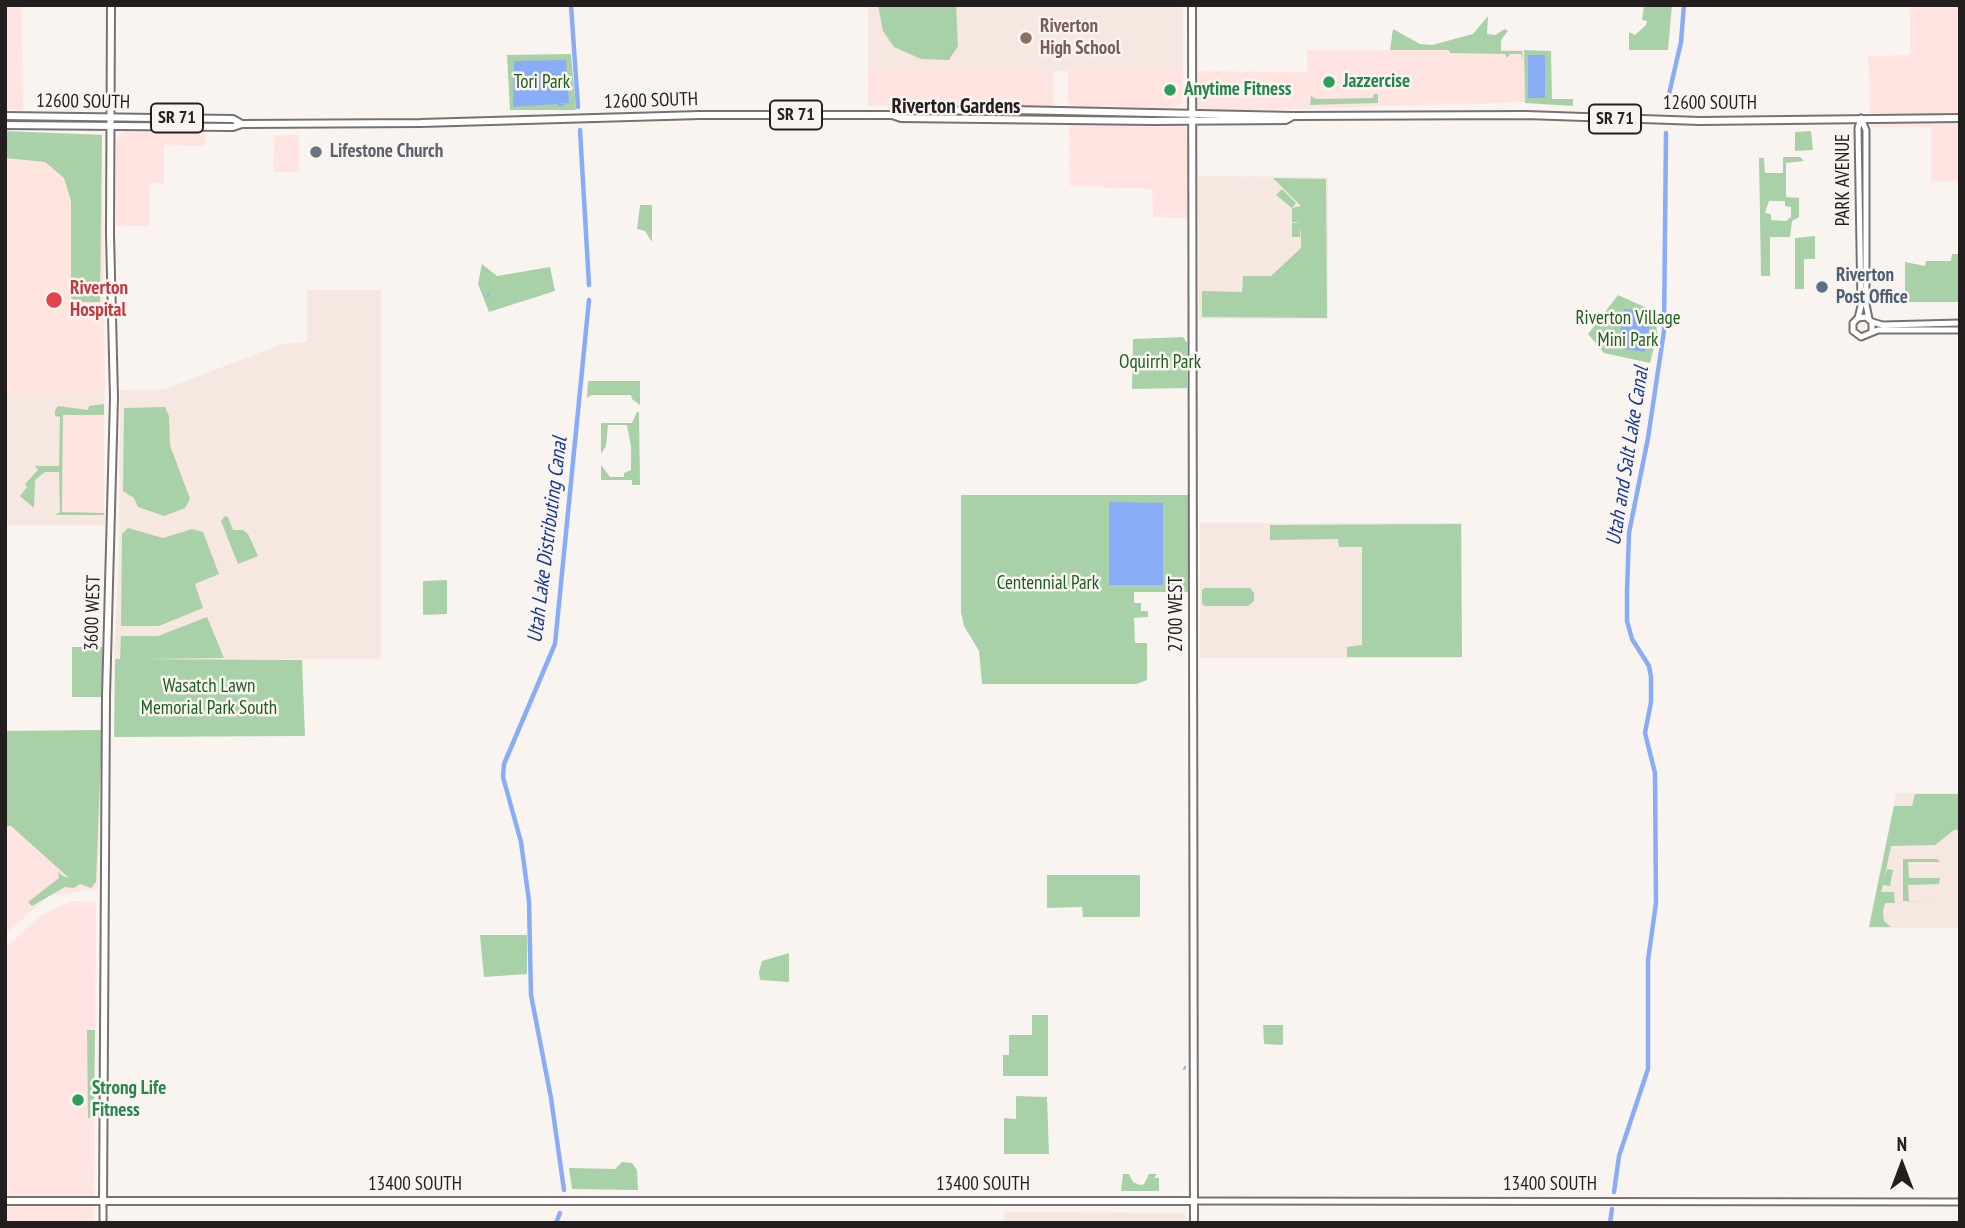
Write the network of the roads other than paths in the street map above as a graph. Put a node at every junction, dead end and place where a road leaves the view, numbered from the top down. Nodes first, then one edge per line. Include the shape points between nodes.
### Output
1 (111, 5) edge
2 (1192, 5) edge
3 (1063, 111) junction
4 (892, 115) junction
5 (5, 116) edge
6 (1192, 117) junction
7 (1017, 118) junction
8 (1861, 118) junction
9 (1960, 118) edge
10 (111, 122) junction
11 (5, 125) edge
12 (1858, 318) junction
13 (1871, 320) junction
14 (1960, 323) edge
15 (1960, 330) edge
16 (1872, 332) junction
17 (5, 1201) edge
18 (1194, 1201) junction
19 (103, 1202) junction
20 (1960, 1202) edge
21 (103, 1223) edge
22 (1194, 1223) edge

1 - 10 main road, 3600 WEST
2 - 6 main road, 2700 WEST
3 - 4 main road, 12600 SOUTH / SR 71 via 900,111
3 - 6 main road, 12600 SOUTH / SR 71
3 - 7 main road
4 - 7 main road, 12600 SOUTH / SR 71
4 - 10 main road, 12600 SOUTH / SR 71
5 - 10 main road, 12600 SOUTH / SR 71
6 - 7 main road, 12600 SOUTH / SR 71
6 - 8 main road, 12600 SOUTH / SR 71
6 - 18 main road, 2700 WEST
8 - 9 main road, 12600 SOUTH / SR 71
8 - 12 street, PARK AVENUE
8 - 13 street, PARK AVENUE via 1866,130 1866,304
10 - 11 main road, 12600 SOUTH / SR 71
10 - 19 main road, 3600 WEST via 114,398 106,693
12 - 13 street
12 - 16 street via 1853,326 1856,335
13 - 14 street via 1883,325
13 - 16 street, PARK AVENUE
15 - 16 street
17 - 19 main road, 13400 SOUTH
18 - 19 main road, 13400 SOUTH
18 - 20 street, 13400 SOUTH
18 - 22 main road, 2700 WEST
19 - 21 street, 3600 WEST

